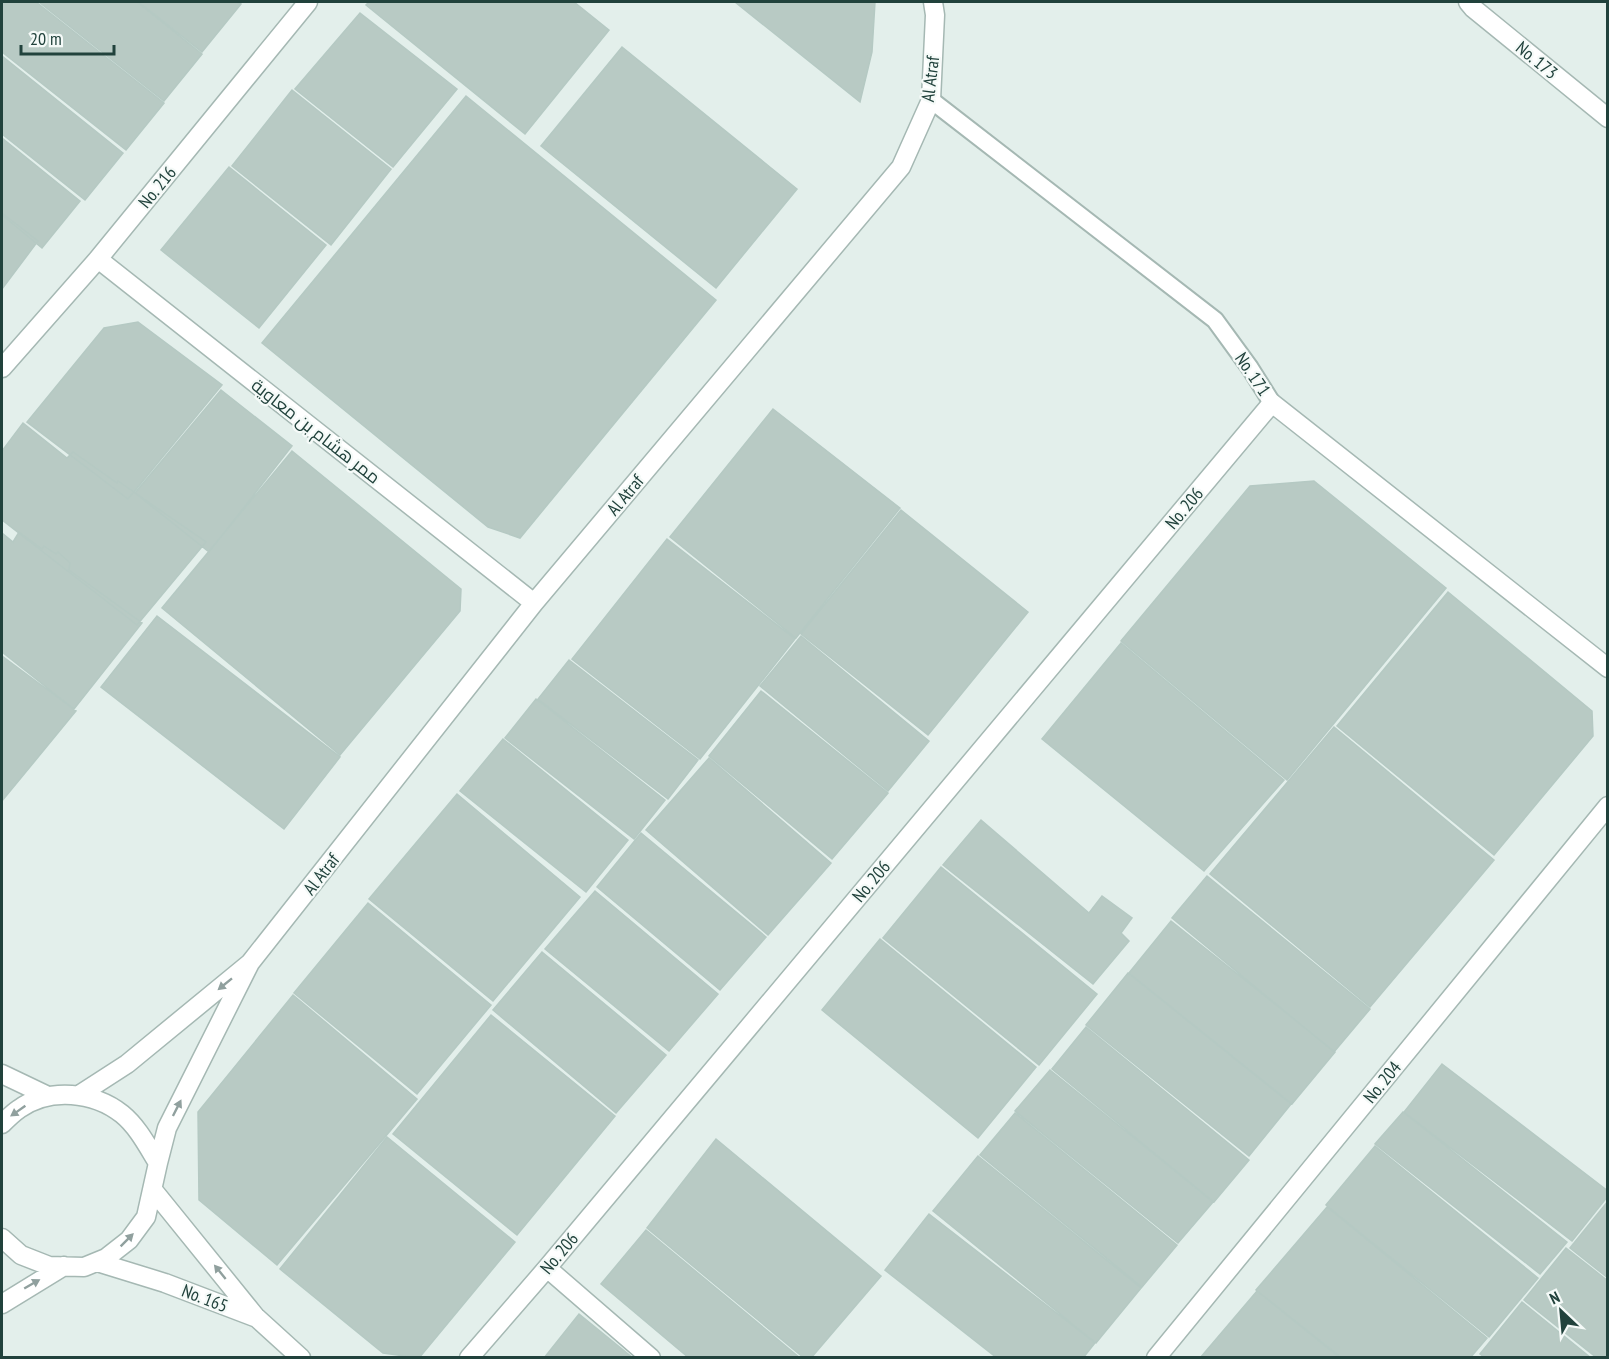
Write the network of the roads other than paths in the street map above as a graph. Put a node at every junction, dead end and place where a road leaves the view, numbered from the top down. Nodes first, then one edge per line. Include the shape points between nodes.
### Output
1 (308, 2) edge
2 (933, 2) edge
3 (1468, 2) edge
4 (931, 100) junction
5 (1608, 118) edge
6 (98, 259) junction
7 (2, 368) edge
8 (1272, 403) junction
9 (534, 603) junction
10 (1608, 668) edge
11 (1608, 806) edge
12 (250, 963) junction
13 (2, 1074) edge
14 (79, 1095) junction
15 (48, 1096) junction
16 (2, 1124) edge
17 (158, 1163) junction
18 (153, 1190) junction
19 (2, 1238) edge
20 (97, 1262) junction
21 (64, 1266) junction
22 (547, 1268) junction
23 (2, 1304) edge
24 (256, 1318) junction
25 (301, 1358) edge
26 (469, 1358) edge
27 (651, 1358) edge
28 (1156, 1358) edge

1 - 6 street, No. 216
2 - 4 street, Al Atraf
3 - 5 street, No. 173
4 - 8 lane, No. 171 via 1215,320
4 - 9 street, Al Atraf via 901,167
6 - 7 street, No. 216
6 - 9 street, ممر هشام بن معاوية
8 - 10 street, No. 171
8 - 22 street, No. 206
9 - 12 street, Al Atraf
11 - 28 street, No. 204
12 -> 14 street, Al Atraf via 127,1064
17 -> 12 street, Al Atraf via 167,1128
13 - 15 street
14 - 15 street
14 - 17 street via 100,1100 124,1115
15 -> 16 street via 19,1108
17 - 18 street, Al Atraf
20 -> 18 street, Al Atraf via 129,1240 146,1217
24 -> 18 street
19 - 21 street via 21,1255 49,1266
20 - 21 street via 84,1267
20 - 24 street, No. 165
23 -> 21 street
22 - 26 street, No. 206
22 - 27 street
24 - 25 street, No. 165

